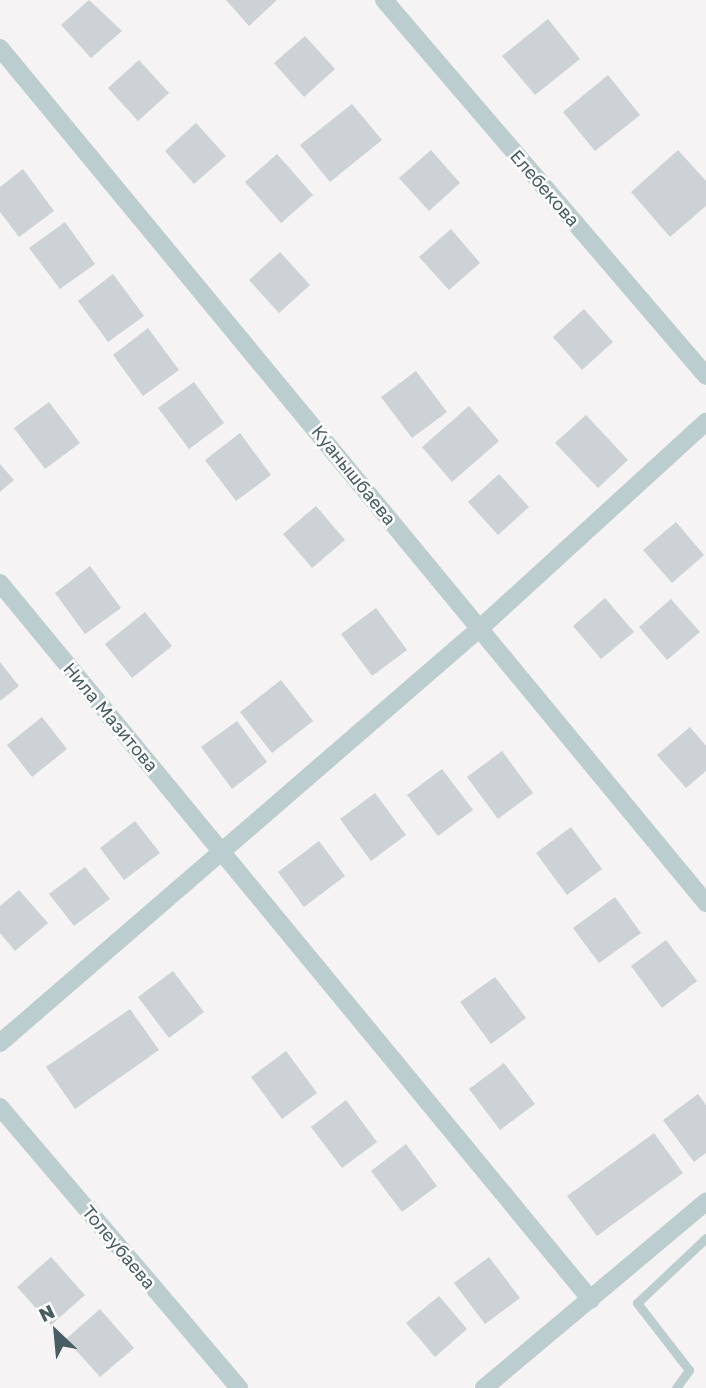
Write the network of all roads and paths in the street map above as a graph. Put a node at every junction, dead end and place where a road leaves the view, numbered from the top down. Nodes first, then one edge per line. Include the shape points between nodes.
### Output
1 (384, 0) edge
2 (0, 48) edge
3 (706, 376) edge
4 (706, 422) edge
5 (0, 583) edge
6 (478, 630) junction
7 (221, 850) junction
8 (706, 904) edge
9 (0, 1043) edge
10 (0, 1107) edge
11 (706, 1202) edge
12 (706, 1238) edge
13 (591, 1300) junction
14 (239, 1388) edge
15 (484, 1388) edge
16 (676, 1388) edge

1 - 3 street, Елебекова
2 - 6 street, Куанышбаева
4 - 6 street
5 - 7 street, Нила Мазитова
6 - 7 street
6 - 8 street, Куанышбаева
7 - 9 street
7 - 13 street, Нила Мазитова
10 - 14 street, Толеубаева
11 - 13 street
12 - 16 lane via 637,1303 690,1370
13 - 15 street

